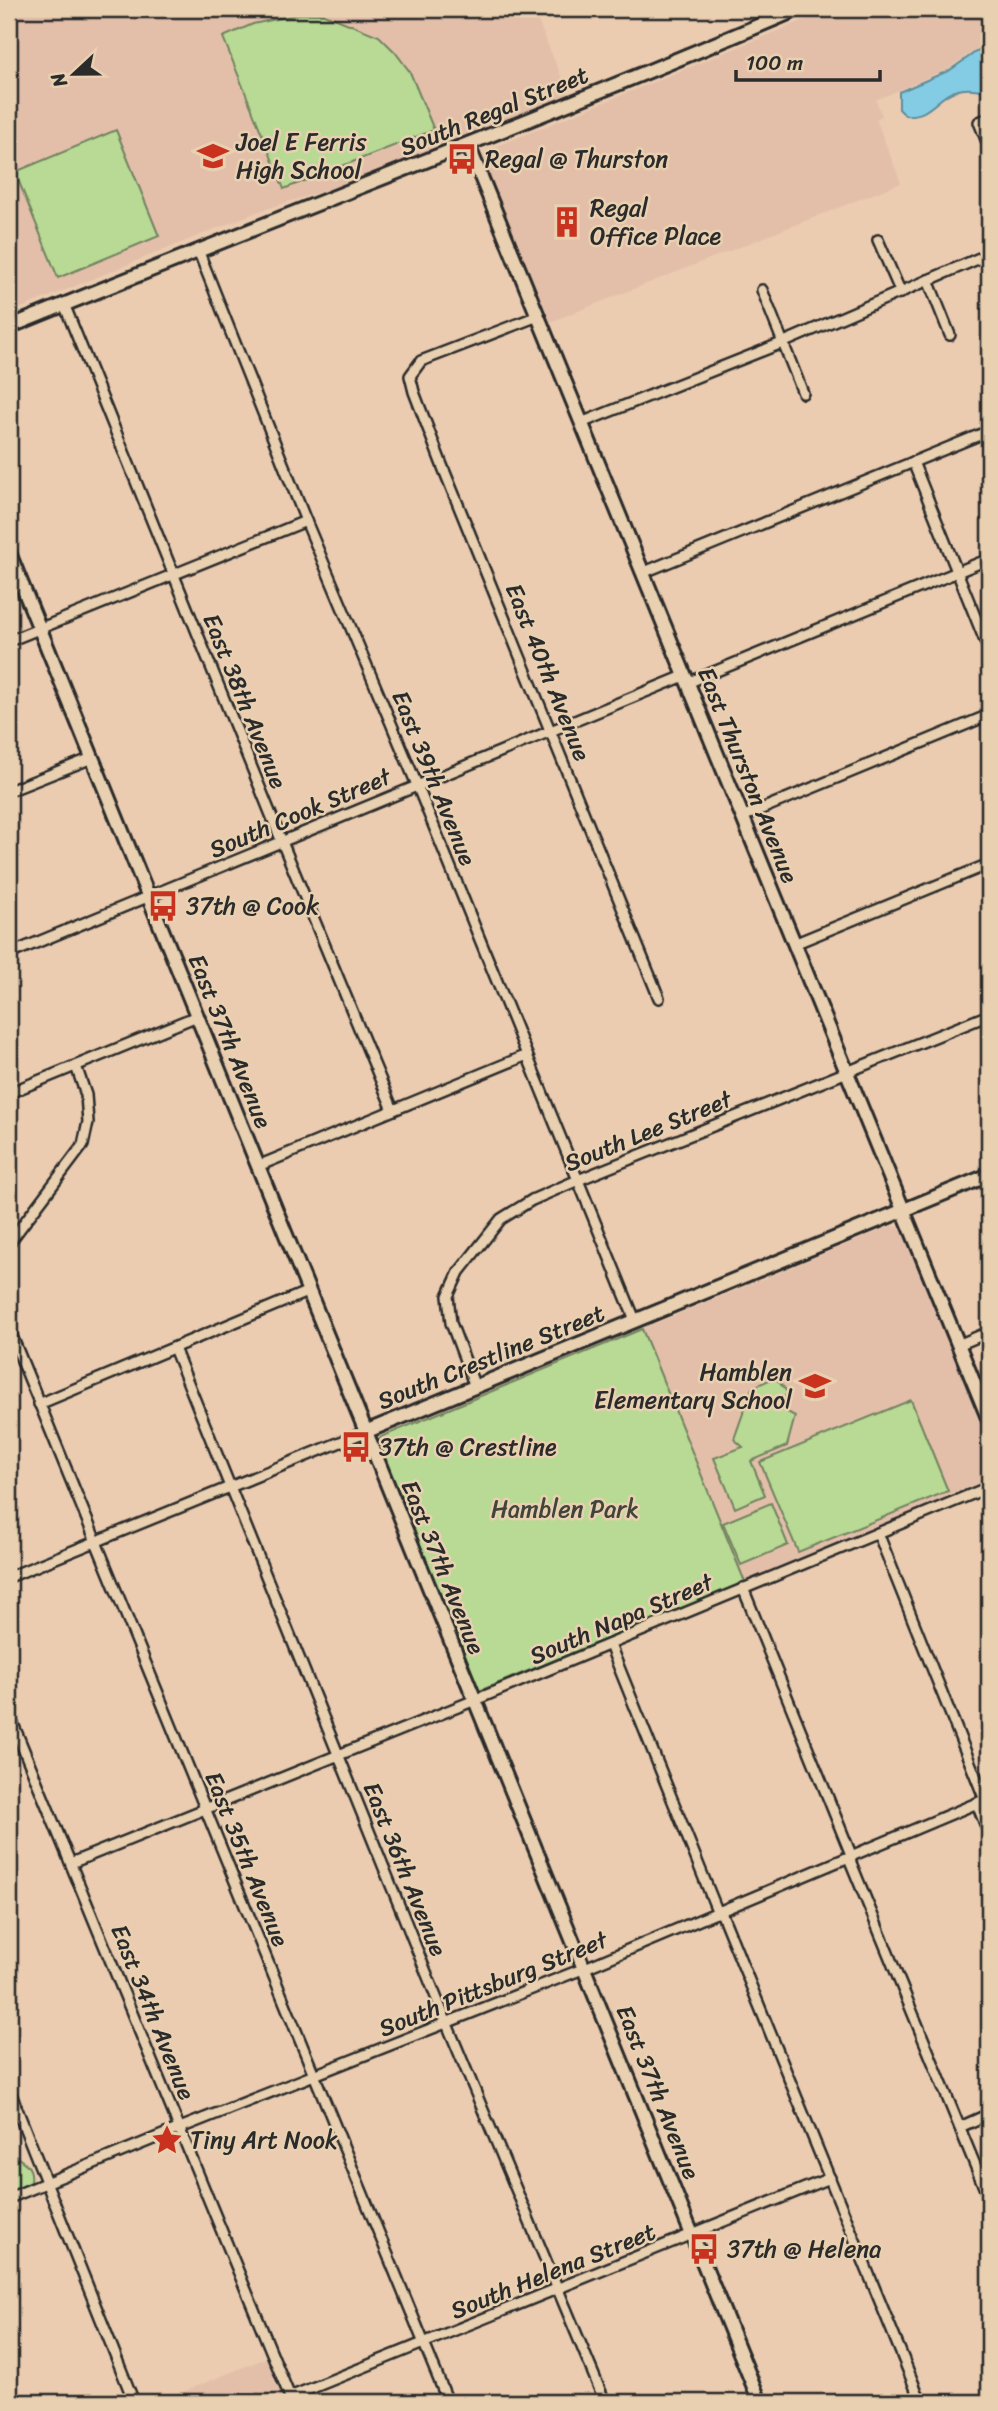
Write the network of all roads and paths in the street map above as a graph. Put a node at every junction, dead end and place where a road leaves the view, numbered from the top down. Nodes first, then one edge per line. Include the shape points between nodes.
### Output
1 (798, 9) edge
2 (989, 118) edge
3 (468, 145) junction
4 (989, 147) edge
5 (878, 240) dead end
6 (198, 250) junction
7 (989, 254) edge
8 (928, 281) junction
9 (762, 290) dead end
10 (901, 293) junction
11 (64, 304) junction
12 (538, 316) junction
13 (9, 327) edge
14 (950, 335) dead end
15 (782, 343) junction
16 (803, 393) dead end
17 (581, 423) junction
18 (989, 431) edge
19 (913, 462) junction
20 (306, 521) junction
21 (989, 559) edge
22 (10, 560) edge
23 (958, 572) junction
24 (642, 573) junction
25 (172, 574) junction
26 (13, 577) edge
27 (39, 629) junction
28 (9, 641) edge
29 (989, 651) edge
30 (686, 680) junction
31 (989, 715) edge
32 (552, 731) junction
33 (92, 758) junction
34 (417, 785) junction
35 (9, 791) edge
36 (742, 817) junction
37 (282, 842) junction
38 (989, 864) edge
39 (149, 897) junction
40 (794, 944) junction
41 (9, 954) edge
42 (659, 998) dead end
43 (989, 1015) edge
44 (197, 1016) junction
45 (527, 1055) junction
46 (76, 1066) junction
47 (846, 1071) junction
48 (9, 1093) edge
49 (393, 1110) junction
50 (258, 1166) junction
51 (989, 1175) edge
52 (578, 1181) junction
53 (903, 1211) junction
54 (9, 1243) edge
55 (309, 1291) junction
56 (635, 1320) junction
57 (9, 1329) edge
58 (989, 1332) edge
59 (958, 1345) junction
60 (174, 1348) junction
61 (475, 1387) junction
62 (39, 1404) junction
63 (989, 1420) edge
64 (365, 1432) junction
65 (231, 1487) junction
66 (989, 1487) edge
67 (878, 1533) junction
68 (97, 1542) junction
69 (9, 1577) edge
70 (743, 1588) junction
71 (610, 1645) junction
72 (475, 1700) junction
73 (9, 1714) edge
74 (339, 1755) junction
75 (984, 1801) edge
76 (206, 1808) junction
77 (989, 1834) edge
78 (850, 1857) junction
79 (71, 1863) junction
80 (719, 1912) junction
81 (585, 1968) junction
82 (447, 2024) junction
83 (313, 2076) junction
84 (9, 2089) edge
85 (989, 2114) edge
86 (960, 2127) junction
87 (180, 2128) junction
88 (830, 2178) junction
89 (46, 2184) junction
90 (9, 2198) edge
91 (989, 2199) edge
92 (693, 2236) junction
93 (559, 2289) junction
94 (424, 2343) junction
95 (291, 2400) edge
96 (134, 2402) edge
97 (449, 2402) edge
98 (605, 2402) edge
99 (760, 2402) edge
100 (921, 2402) edge

1 - 3 street, South Regal Street
2 - 4 street via 979,122
3 - 6 street, South Regal Street
3 - 12 street, East Thurston Avenue
5 - 10 street
6 - 11 street, South Regal Street
6 - 20 street, East 39th Avenue
7 - 8 street
8 - 10 street
8 - 14 street
9 - 15 street
10 - 15 street
11 - 13 street, South Regal Street
11 - 25 street, East 38th Avenue
12 - 17 street, East Thurston Avenue
12 - 32 street, East 40th Avenue via 421,362 410,376
15 - 16 street
15 - 17 street
17 - 24 street, East Thurston Avenue
18 - 19 street
19 - 23 street
19 - 24 street
20 - 25 street
20 - 34 street, East 39th Avenue
21 - 23 street, South Cook Street
22 - 26 street, East 37th Avenue
23 - 29 street
23 - 30 street, South Cook Street
24 - 30 street, East Thurston Avenue
25 - 27 street
25 - 37 street, East 38th Avenue
26 - 27 street, East 37th Avenue
27 - 28 street
27 - 33 street, East 37th Avenue
30 - 32 street, South Cook Street
30 - 36 street, East Thurston Avenue
31 - 36 street
32 - 34 street, South Cook Street
32 - 42 street, East 40th Avenue
33 - 35 street
33 - 39 street, East 37th Avenue
34 - 37 street, South Cook Street
34 - 45 street, East 39th Avenue
36 - 40 street, East Thurston Avenue
37 - 39 street, South Cook Street
37 - 49 street, East 38th Avenue
38 - 40 street
39 - 41 street, South Cook Street
39 - 44 street, East 37th Avenue
40 - 47 street, East Thurston Avenue
43 - 47 street, South Lee Street
44 - 46 street
44 - 50 street, East 37th Avenue
45 - 49 street
45 - 52 street, East 39th Avenue
46 - 48 street
46 - 54 street via 86,1095 88,1122 83,1145
47 - 52 street, South Lee Street
47 - 53 street, East Thurston Avenue
49 - 50 street
50 - 55 street, East 37th Avenue
51 - 53 street, South Crestline Street
52 - 56 street, East 39th Avenue
52 - 61 street, South Lee Street via 532,1200 502,1220 460,1272 448,1296 451,1323
53 - 56 street, South Crestline Street
53 - 59 street, East Thurston Avenue
55 - 60 street
55 - 64 street, East 37th Avenue
56 - 61 street, South Crestline Street
57 - 62 street, East 35th Avenue
58 - 59 street
59 - 63 street, East Thurston Avenue
60 - 62 street
60 - 65 street, East 36th Avenue
61 - 64 street, South Crestline Street
62 - 68 street, East 35th Avenue
64 - 65 street, South Crestline Street
64 - 72 street, East 37th Avenue
65 - 68 street, South Crestline Street
65 - 74 street, East 36th Avenue
66 - 67 street, South Napa Street
67 - 70 street, South Napa Street
67 - 75 street
68 - 69 street, South Crestline Street
68 - 76 street, East 35th Avenue
70 - 71 street, South Napa Street
70 - 78 street
71 - 72 street, South Napa Street
71 - 80 street
72 - 74 street, South Napa Street
72 - 81 street, East 37th Avenue
73 - 79 street, East 34th Avenue
74 - 76 street, South Napa Street
74 - 82 street, East 36th Avenue
75 - 77 street
75 - 78 street, South Pittsburg Street
76 - 79 street, South Napa Street
76 - 83 street, East 35th Avenue
78 - 80 street, South Pittsburg Street
78 - 86 street
79 - 87 street, East 34th Avenue
80 - 81 street, South Pittsburg Street
80 - 88 street
81 - 82 street, South Pittsburg Street
81 - 92 street, East 37th Avenue
82 - 83 street, South Pittsburg Street
82 - 93 street, East 36th Avenue
83 - 87 street, South Pittsburg Street
83 - 94 street, East 35th Avenue
84 - 89 street
85 - 86 street
86 - 91 street
87 - 89 street, South Pittsburg Street
87 - 95 street, East 34th Avenue
88 - 92 street, South Helena Street
88 - 100 street
89 - 90 street, South Pittsburg Street
89 - 96 street
92 - 93 street, South Helena Street
92 - 99 street, East 37th Avenue
93 - 94 street, South Helena Street
93 - 98 street, East 36th Avenue
94 - 95 street, South Helena Street
94 - 97 street, East 35th Avenue

